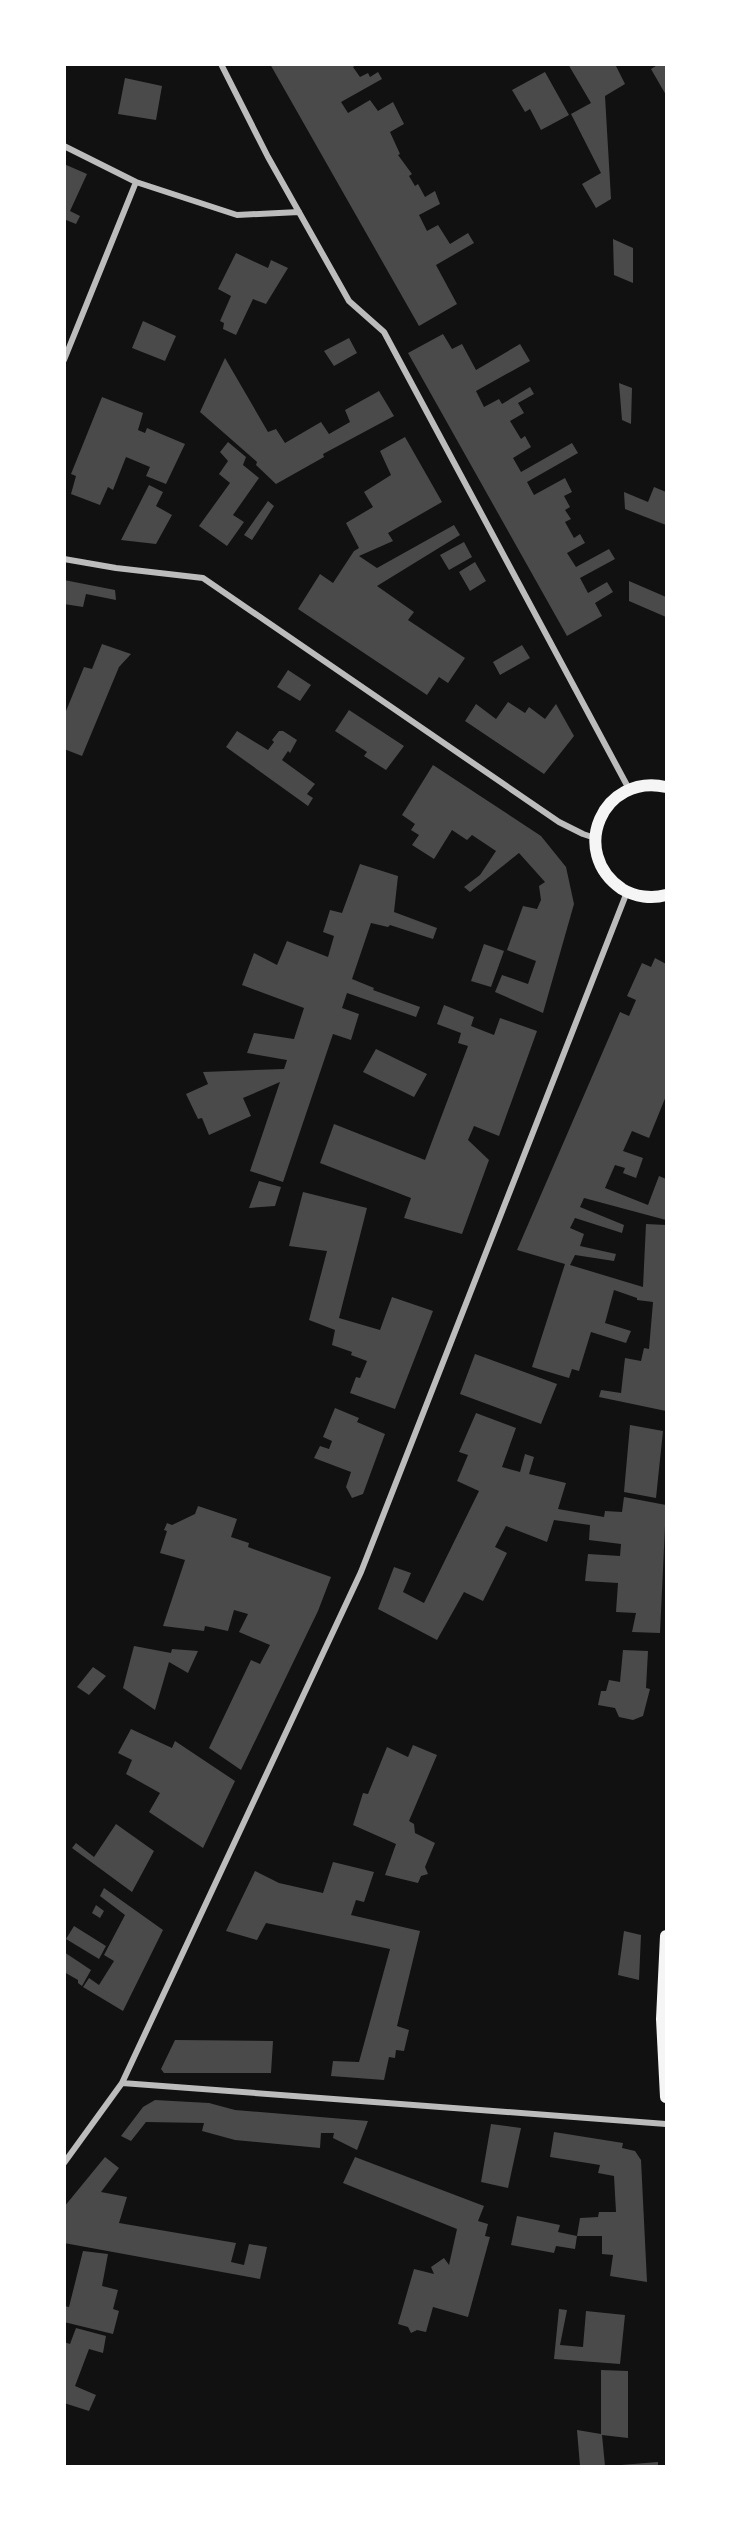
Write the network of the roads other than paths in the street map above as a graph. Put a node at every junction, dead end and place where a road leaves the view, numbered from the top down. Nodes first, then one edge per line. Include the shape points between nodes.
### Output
1 (221, 64) edge
2 (64, 146) edge
3 (136, 182) junction
4 (299, 212) junction
5 (64, 360) edge
6 (64, 559) edge
7 (664, 783) edge
8 (629, 789) junction
9 (595, 838) junction
10 (627, 892) junction
11 (666, 895) edge
12 (666, 1936) edge
13 (122, 2083) junction
14 (666, 2097) edge
15 (666, 2124) edge
16 (64, 2163) edge

1 - 4 street
2 - 3 street
3 - 4 street via 237,215
3 - 5 street
4 - 8 street via 349,301 384,332
6 - 9 street via 203,578 559,822
7 - 8 main road
8 - 9 main road via 605,809
9 - 10 main road via 603,870
10 - 11 main road via 650,897
10 - 13 street via 361,1572
12 - 14 main road via 662,2019
13 - 15 street
13 - 16 street

